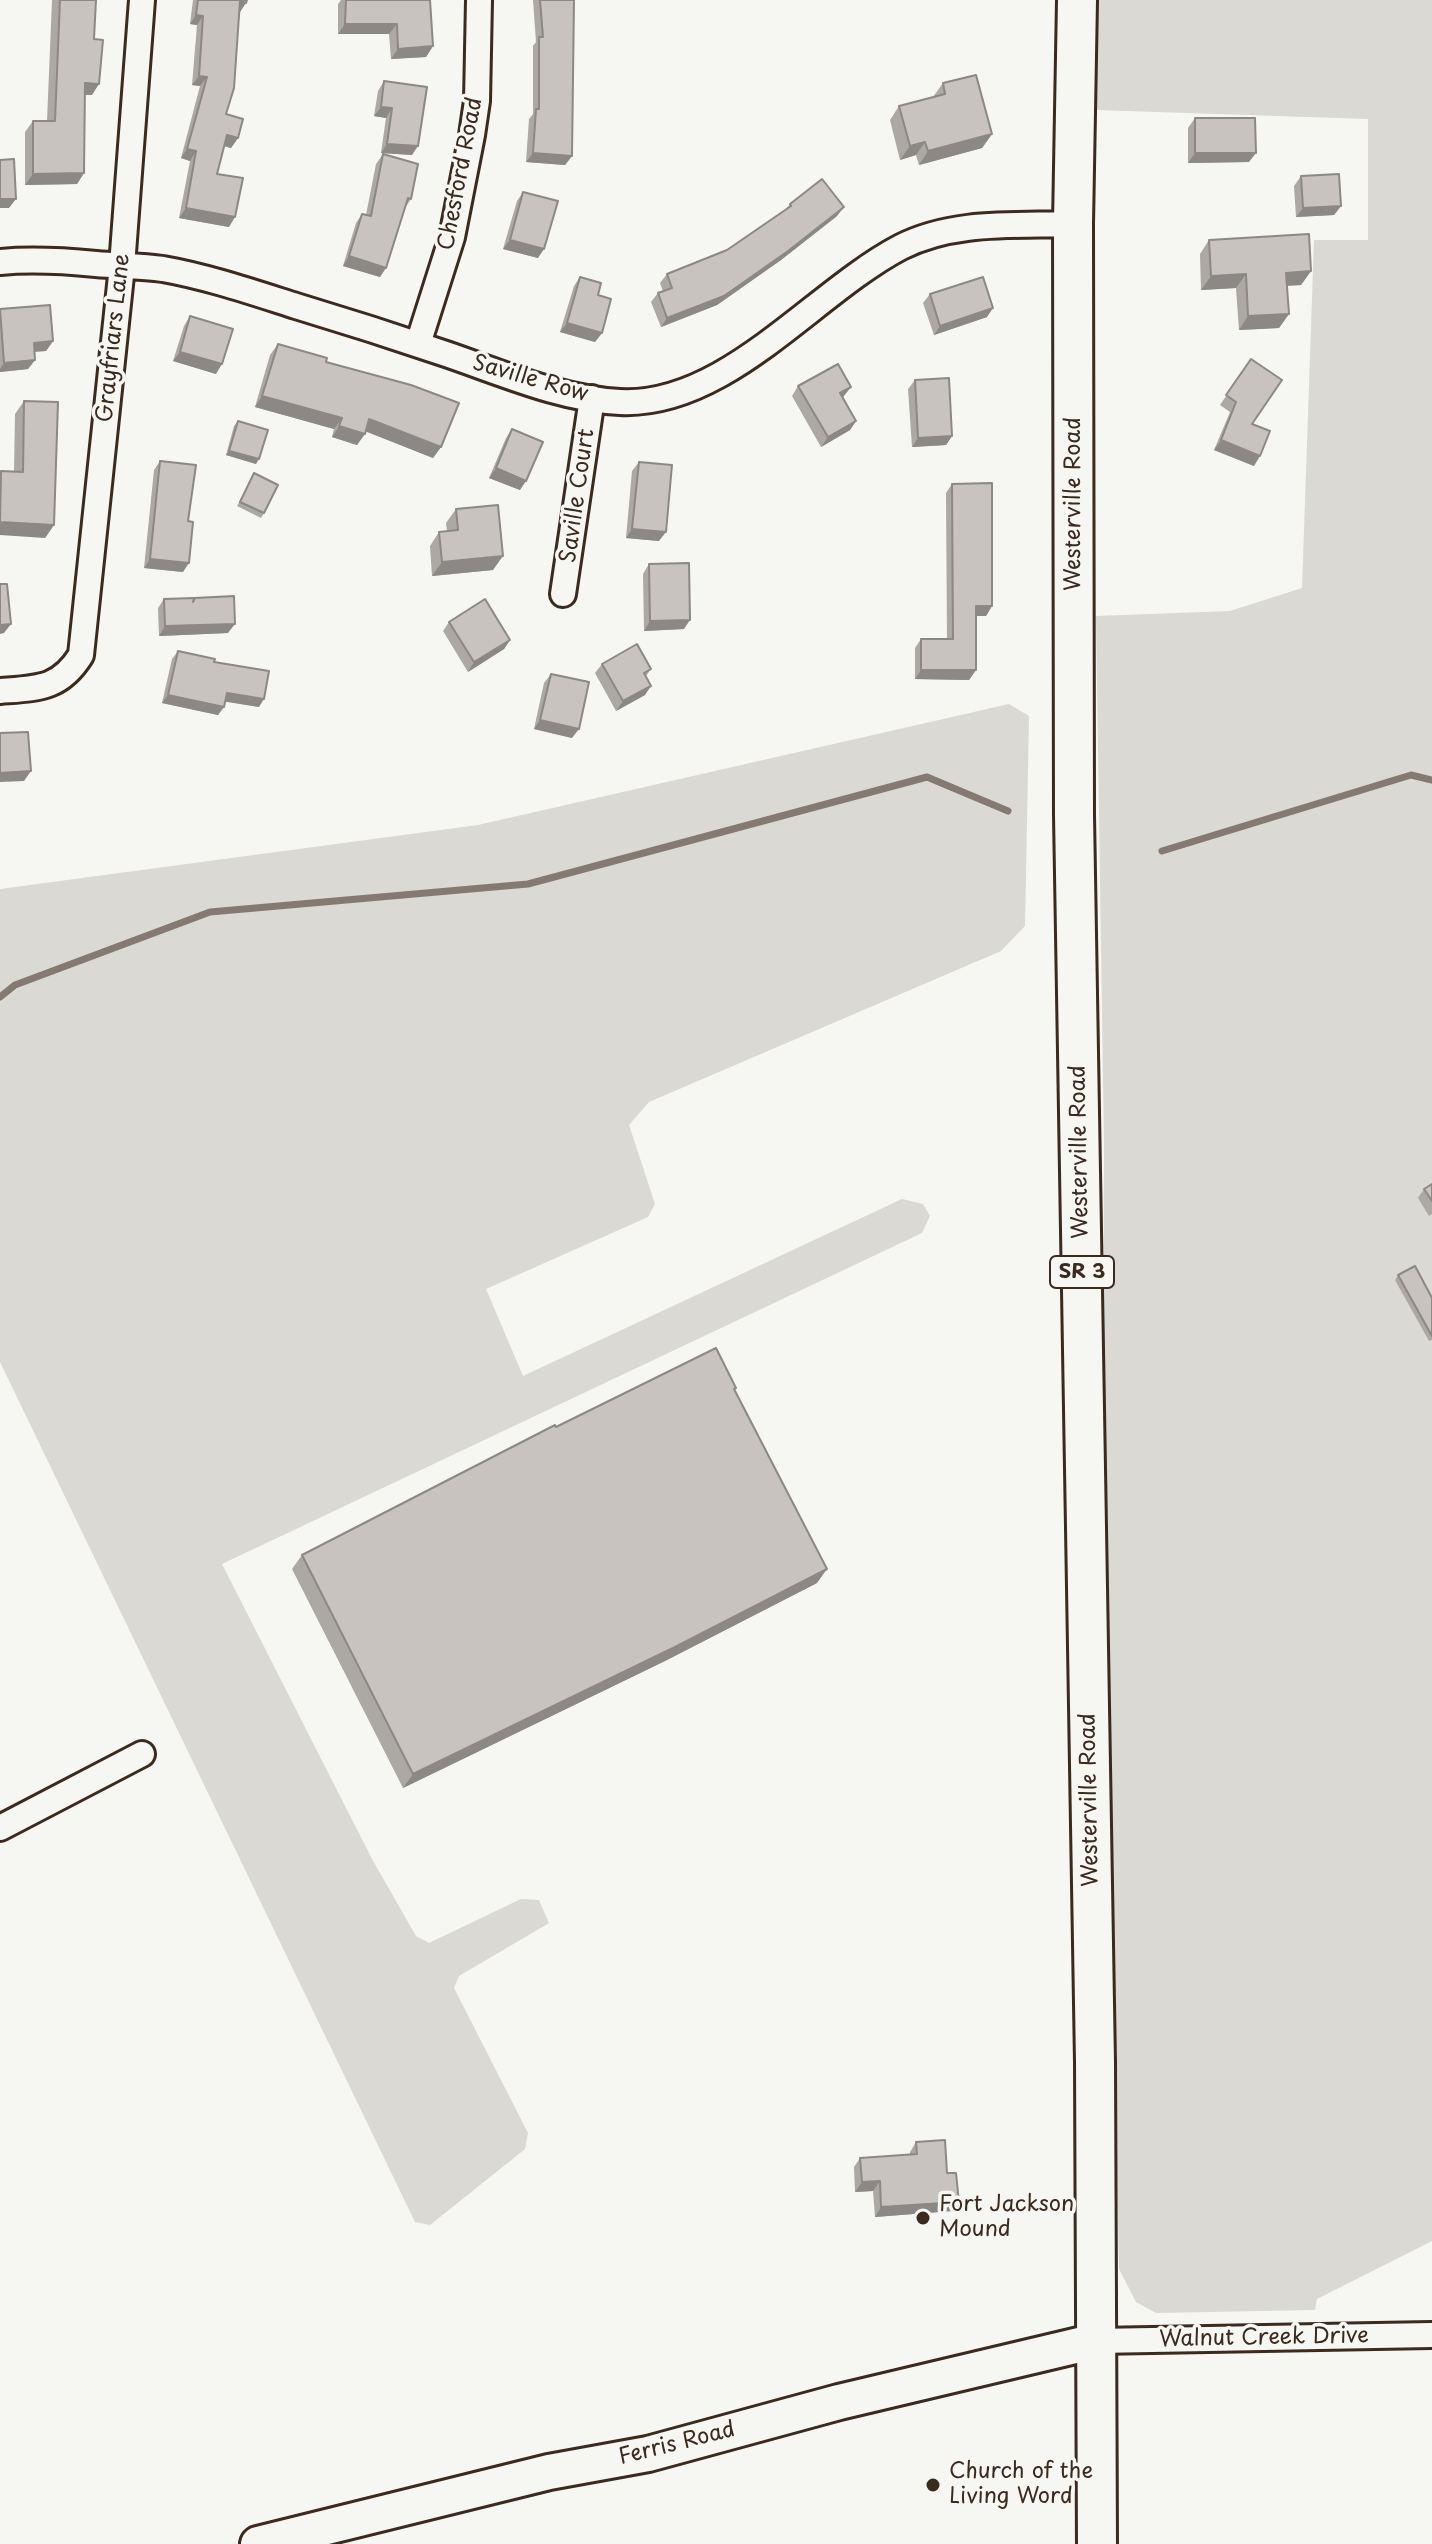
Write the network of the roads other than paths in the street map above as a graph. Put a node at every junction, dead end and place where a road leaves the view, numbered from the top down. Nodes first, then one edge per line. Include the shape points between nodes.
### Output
1 (142, 0) edge
2 (479, 0) edge
3 (1077, 0) edge
4 (1073, 224) junction
5 (0, 262) edge
6 (122, 266) junction
7 (418, 344) junction
8 (592, 398) junction
9 (563, 594) dead end
10 (0, 691) edge
11 (142, 1754) dead end
12 (0, 1828) edge
13 (1432, 2335) edge
14 (1096, 2341) junction
15 (258, 2544) edge
16 (1097, 2544) edge

1 - 6 street, Grayfriars Lane
2 - 7 street, Chesford Road via 472,135 452,237
3 - 4 main road, Westerville Road / SR 3
4 - 8 street, Saville Row via 1011,224 938,233 866,268 727,370 654,400
4 - 14 main road, Westerville Road / SR 3 via 1074,815
5 - 6 street, Saville Row
6 - 7 street, Saville Row via 204,277
6 - 10 street, Grayfriars Lane via 81,655 70,673 40,686
7 - 8 street, Saville Row
8 - 9 street, Saville Court
11 - 12 street
13 - 14 street, Walnut Creek Drive
14 - 15 main road, Ferris Road via 648,2454 540,2474
14 - 16 main road, Westerville Road / SR 3

